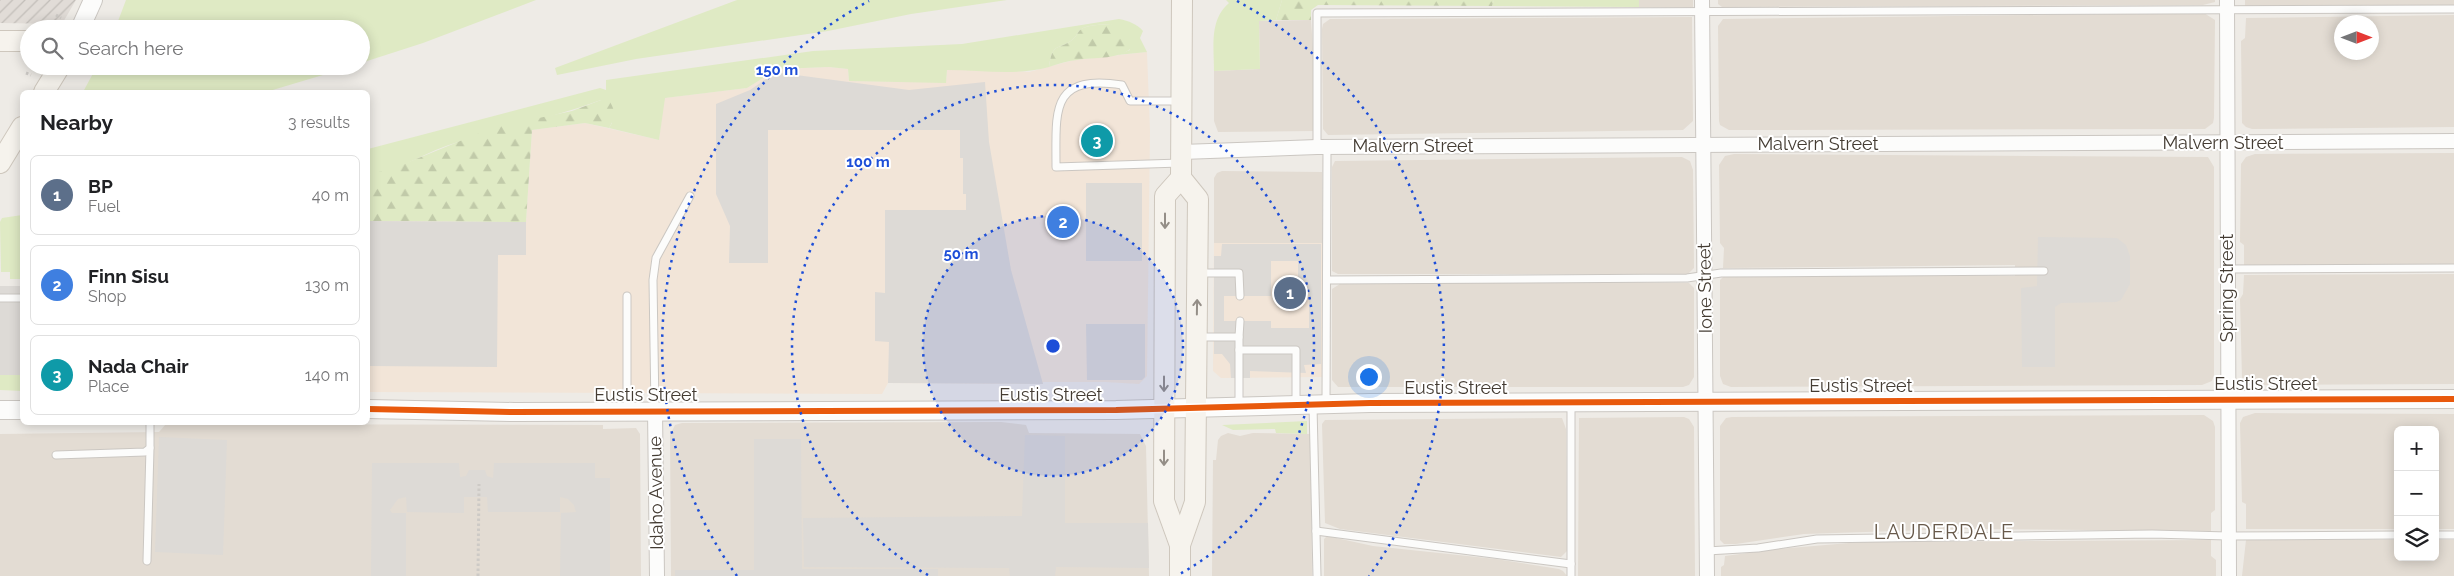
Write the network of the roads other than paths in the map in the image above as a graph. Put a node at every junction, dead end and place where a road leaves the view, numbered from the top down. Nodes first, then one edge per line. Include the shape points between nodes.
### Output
1 (93, 0) edge
2 (1182, 0) edge
3 (2227, 5) edge
4 (1702, 7) edge
5 (2454, 9) edge
6 (84, 20) edge
7 (0, 41) edge
8 (20, 41) edge
9 (54, 75) edge
10 (45, 90) edge
11 (1182, 101) junction
12 (20, 130) edge
13 (2454, 141) edge
14 (2227, 143) junction
15 (1704, 144) junction
16 (1322, 147) junction
17 (0, 163) edge
18 (1182, 164) junction
19 (690, 196) dead end
20 (2454, 268) edge
21 (2226, 269) junction
22 (2044, 271) dead end
23 (1197, 272) junction
24 (1704, 275) junction
25 (1327, 280) junction
26 (627, 296) dead end
27 (1240, 296) dead end
28 (0, 298) edge
29 (20, 298) edge
30 (1240, 321) dead end
31 (1196, 337) junction
32 (1239, 337) junction
33 (1239, 350) junction
34 (2227, 399) junction
35 (2454, 399) edge
36 (1706, 401) junction
37 (1571, 402) junction
38 (1312, 405) junction
39 (1196, 408) junction
40 (1239, 408) junction
41 (370, 409) edge
42 (1164, 409) junction
43 (0, 410) edge
44 (20, 410) edge
45 (627, 410) junction
46 (655, 410) junction
47 (150, 425) edge
48 (150, 448) junction
49 (56, 455) dead end
50 (1316, 531) junction
51 (2394, 535) edge
52 (2439, 535) edge
53 (2454, 535) edge
54 (2228, 536) junction
55 (1180, 545) junction
56 (1707, 551) junction
57 (147, 560) dead end
58 (1571, 564) junction
59 (658, 576) edge
60 (1180, 576) edge
61 (1316, 576) edge
62 (1571, 576) edge
63 (1707, 576) edge
64 (2228, 576) edge

1 - 6 street
2 - 11 main road
3 - 4 lane
3 - 5 lane
3 - 14 street, Spring Street
4 - 15 street, Ione Street
4 - 16 lane via 1317,13
7 - 8 main road
9 - 10 main road
11 - 18 main road
11 - 18 lane via 1130,101 1122,86 1101,82 1067,92 1058,105 1056,167
12 - 17 main road
13 - 14 street, Malvern Street
14 - 15 street, Malvern Street
14 - 21 street, Spring Street
15 - 16 street, Malvern Street
15 - 24 street, Ione Street
16 - 18 street, Malvern Street
16 - 25 lane
18 - 23 main road via 1198,199
18 -> 42 main road via 1165,196
19 - 46 lane via 656,258 653,280
20 - 21 lane
21 - 34 street, Spring Street
22 - 24 lane
23 - 27 lane via 1239,272
31 -> 23 main road
24 - 25 lane via 1687,278
24 - 36 street, Ione Street
25 - 38 lane
26 - 45 lane
28 - 29 lane
30 - 32 lane
31 - 32 lane
31 - 39 main road
32 - 33 lane
33 - 38 lane via 1296,350
33 - 40 lane
34 - 35 street, Eustis Street
34 - 36 street, Eustis Street
34 - 54 street, Spring Street
36 - 37 street, Eustis Street
36 - 56 street, Ione Street
37 - 38 street, Eustis Street
37 - 58 lane
38 - 40 street, Eustis Street
38 - 50 lane
39 - 40 street, Eustis Street
39 - 42 street, Eustis Street
39 - 55 main road via 1196,502
41 - 45 street, Eustis Street
42 - 46 street, Eustis Street
42 -> 55 main road via 1164,501
43 - 44 street
45 - 46 street, Eustis Street
46 - 59 street, Idaho Avenue
47 - 48 lane
48 - 49 lane via 145,452
48 - 57 lane
50 - 58 lane
50 - 61 lane
51 - 54 lane
52 - 53 lane
54 - 56 lane via 2152,534 1817,539 1758,548
54 - 64 street, Spring Street
55 - 60 main road
56 - 63 street, Ione Street
58 - 62 lane

